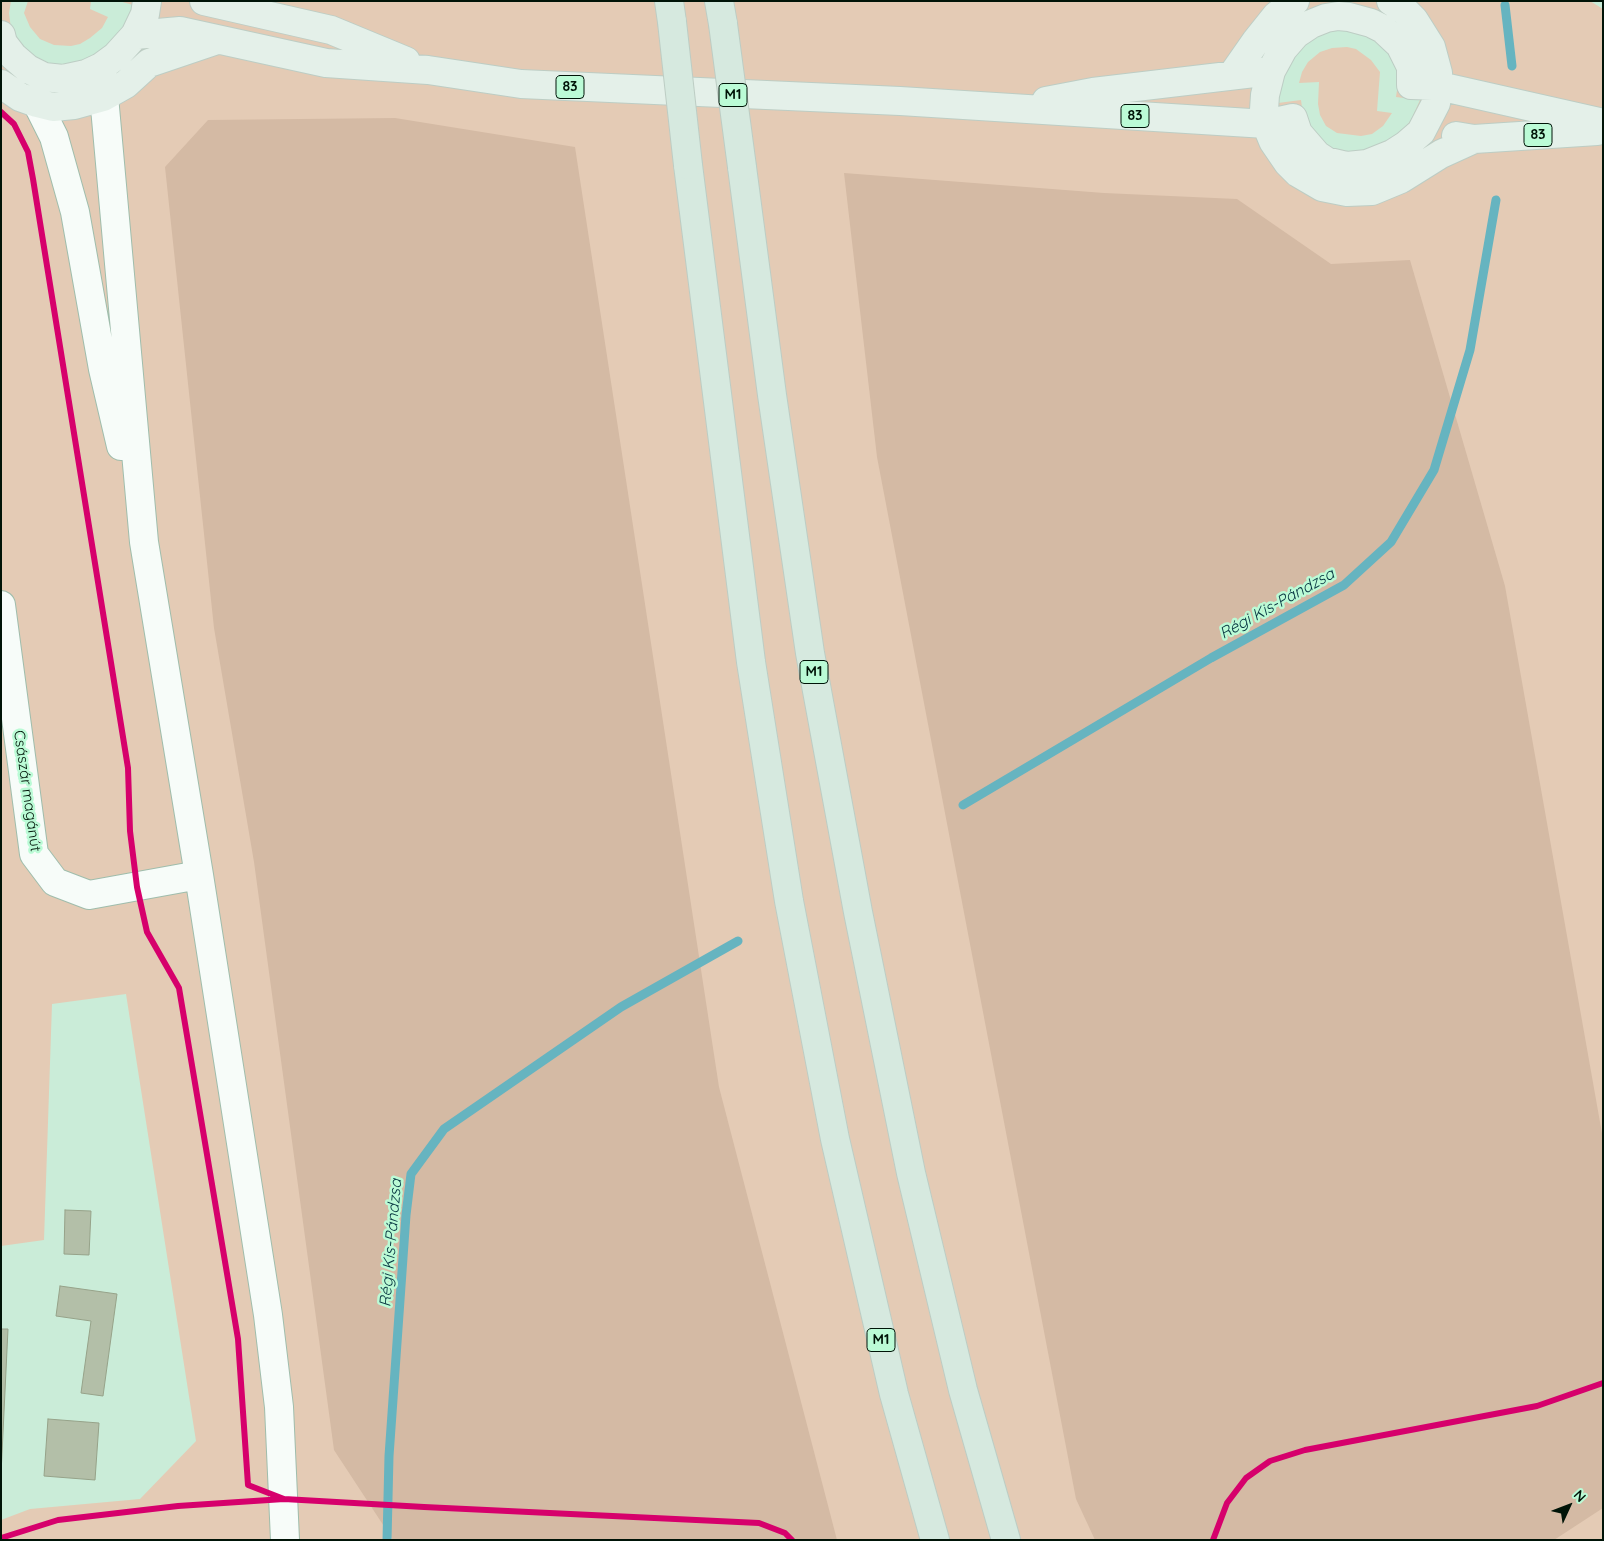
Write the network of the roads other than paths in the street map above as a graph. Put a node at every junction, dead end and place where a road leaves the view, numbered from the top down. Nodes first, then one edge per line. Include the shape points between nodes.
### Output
1 (147, 1) edge
2 (204, 1) edge
3 (1295, 1) edge
4 (1391, 1) edge
5 (670, 11) edge
6 (721, 12) edge
7 (1311, 13) edge
8 (1, 35) edge
9 (135, 35) junction
10 (216, 40) junction
11 (101, 67) junction
12 (428, 70) junction
13 (1271, 71) junction
14 (1233, 74) junction
15 (1, 84) edge
16 (1439, 86) junction
17 (103, 97) junction
18 (37, 104) junction
19 (1005, 108) junction
20 (1603, 123) edge
21 (1266, 124) junction
22 (1603, 130) edge
23 (1415, 137) junction
24 (1474, 139) junction
25 (144, 542) junction
26 (1, 606) edge
27 (199, 875) junction
28 (285, 1540) edge
29 (935, 1540) edge
30 (1006, 1540) edge

1 - 9 main road
2 - 12 main road, 83 via 331,30
3 - 14 main road via 1276,16
4 - 16 main road via 1404,10 1424,33 1435,60
5 - 29 highway, M1, bridge via 751,662 789,901 837,1148 894,1394
6 - 30 highway, M1, bridge via 810,653 858,912 911,1173 963,1390
7 - 13 main road, 83 via 1283,49
7 - 16 main road, 83 via 1326,18 1359,18 1383,29 1400,45 1406,56 1411,67 1411,84
8 - 11 main road via 13,56 44,77 63,79
9 - 10 main road via 180,31
9 - 11 main road
10 - 12 main road, 83 via 326,63
10 - 17 main road via 149,63 126,84
11 - 17 street
12 - 19 main road, 83 via 521,84
13 - 14 main road, 83
13 - 21 main road, 83 via 1265,95
14 - 19 main road, 83 via 1093,92
15 - 18 main road
16 - 20 main road, 83
16 - 23 main road via 1433,112
17 - 18 main road via 74,105 53,107
17 - 25 street
18 - 25 street via 54,138 76,212 102,369
19 - 21 main road, 83
21 - 23 main road, 83 via 1293,118 1298,133 1317,155 1326,161 1347,166 1367,164 1392,154
21 - 24 main road, 83 via 1279,151 1298,173 1322,187 1347,192 1372,191
22 - 24 main road, 83
23 - 24 main road, 83 via 1443,133
25 - 27 street
26 - 27 street, Császár magánút via 34,854 55,882 89,895
27 - 28 street via 268,1315 279,1407

